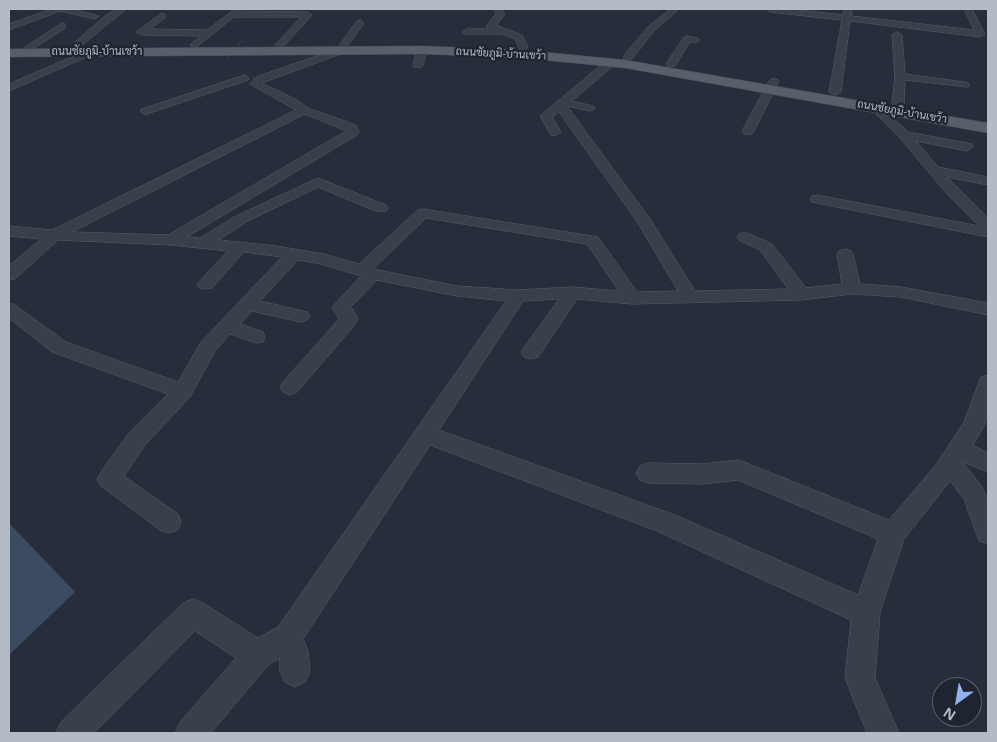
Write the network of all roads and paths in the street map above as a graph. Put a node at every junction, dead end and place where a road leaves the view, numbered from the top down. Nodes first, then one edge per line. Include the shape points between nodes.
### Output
1 (56, 9) edge
2 (122, 9) edge
3 (497, 9) edge
4 (675, 9) edge
5 (770, 9) edge
6 (968, 9) edge
7 (235, 11) edge
8 (847, 14) edge
9 (95, 16) dead end
10 (162, 16) dead end
11 (318, 16) dead end
12 (360, 24) dead end
13 (62, 26) dead end
14 (9, 27) edge
15 (505, 31) junction
16 (467, 32) dead end
17 (210, 33) junction
18 (897, 35) dead end
19 (695, 40) dead end
20 (243, 41) dead end
21 (9, 45) edge
22 (33, 45) junction
23 (77, 45) junction
24 (195, 45) junction
25 (286, 45) junction
26 (523, 47) junction
27 (341, 50) junction
28 (422, 50) junction
29 (90, 52) junction
30 (15, 53) edge
31 (227, 57) dead end
32 (628, 57) junction
33 (594, 60) junction
34 (611, 62) junction
35 (671, 64) junction
36 (418, 65) dead end
37 (317, 68) dead end
38 (225, 74) dead end
39 (585, 76) dead end
40 (900, 76) junction
41 (244, 78) junction
42 (256, 81) junction
43 (771, 85) junction
44 (964, 85) dead end
45 (9, 88) edge
46 (835, 92) junction
47 (562, 104) junction
48 (898, 104) junction
49 (875, 107) junction
50 (589, 108) dead end
51 (304, 110) junction
52 (146, 111) dead end
53 (988, 119) edge
54 (988, 128) edge
55 (748, 131) dead end
56 (555, 132) dead end
57 (904, 135) junction
58 (967, 147) dead end
59 (935, 170) junction
60 (988, 181) edge
61 (817, 199) dead end
62 (381, 208) dead end
63 (988, 226) edge
64 (9, 231) edge
65 (988, 232) edge
66 (55, 235) junction
67 (745, 237) dead end
68 (171, 240) junction
69 (202, 244) junction
70 (240, 247) junction
71 (845, 254) dead end
72 (293, 255) junction
73 (367, 272) junction
74 (9, 275) edge
75 (206, 284) dead end
76 (852, 289) junction
77 (572, 293) junction
78 (801, 294) junction
79 (688, 295) junction
80 (518, 296) junction
81 (632, 298) junction
82 (247, 304) junction
83 (988, 310) edge
84 (11, 313) edge
85 (301, 316) dead end
86 (226, 326) junction
87 (256, 337) dead end
88 (531, 352) dead end
89 (988, 382) edge
90 (290, 387) dead end
91 (183, 392) junction
92 (425, 434) junction
93 (954, 456) junction
94 (988, 463) edge
95 (648, 473) dead end
96 (169, 522) dead end
97 (893, 533) junction
98 (988, 533) edge
99 (866, 612) junction
100 (288, 637) junction
101 (258, 655) junction
102 (295, 672) dead end
103 (72, 733) edge
104 (191, 733) edge
105 (883, 733) edge

1 - 9 street
1 - 14 street
2 - 23 street
3 - 15 street via 501,14 490,26
4 - 32 street via 651,28
5 - 8 street
6 - 8 street via 968,19 980,34
7 - 17 street
7 - 25 street via 308,15
8 - 46 street
10 - 17 street via 140,32
11 - 25 street
12 - 27 street
13 - 22 street
15 - 16 street
15 - 26 street via 518,37
17 - 24 street
18 - 40 street
19 - 35 street via 688,39
20 - 31 path, bridge
21 - 22 main road, ถนนชัยภูมิ-บ้านเขว้า
22 - 23 main road, ถนนชัยภูมิ-บ้านเขว้า
22 - 30 street
23 - 24 main road, ถนนชัยภูมิ-บ้านเขว้า
24 - 25 main road, ถนนชัยภูมิ-บ้านเขว้า
25 - 27 main road, ถนนชัยภูมิ-บ้านเขว้า
26 - 27 main road, ถนนชัยภูมิ-บ้านเขว้า via 468,44
26 - 32 main road, ถนนชัยภูมิ-บ้านเขว้า
27 - 28 main road, ถนนชัยภูมิ-บ้านเขว้า
27 - 29 main road, ถนนชัยภูมิ-บ้านเขว้า
27 - 37 street
27 - 42 street
28 - 33 main road, ถนนชัยภูมิ-บ้านเขว้า
28 - 36 street
29 - 30 main road, ถนนชัยภูมิ-บ้านเขว้า
29 - 45 street
32 - 35 main road, ถนนชัยภูมิ-บ้านเขว้า
33 - 34 main road, ถนนชัยภูมิ-บ้านเขว้า
33 - 39 street
34 - 43 main road, ถนนชัยภูมิ-บ้านเขว้า
34 - 47 street
35 - 43 main road, ถนนชัยภูมิ-บ้านเขว้า
38 - 41 street
40 - 44 street
40 - 48 street
41 - 42 street
41 - 52 street
42 - 51 street via 257,86
43 - 46 main road, ถนนชัยภูมิ-บ้านเขว้า
43 - 49 main road, ถนนชัยภูมิ-บ้านเขว้า
43 - 55 street
46 - 48 main road, ถนนชัยภูมิ-บ้านเขว้า
47 - 50 street
47 - 56 street via 546,116
47 - 79 street via 645,222
48 - 53 main road, ถนนชัยภูมิ-บ้านเขว้า
49 - 54 main road, ถนนชัยภูมิ-บ้านเขว้า
49 - 57 street
51 - 66 street
51 - 68 street via 352,128 352,132
57 - 58 street
57 - 59 street
59 - 60 street
59 - 63 street
61 - 65 street
62 - 69 street via 318,182 240,219
64 - 66 street
66 - 68 street
66 - 74 street
67 - 78 street via 766,247
68 - 69 street
69 - 70 street
70 - 72 street
70 - 75 street
71 - 76 street
72 - 73 street via 324,259
72 - 82 street
73 - 80 street via 457,291
73 - 81 street via 423,213 592,240
73 - 90 street via 341,307 349,318 346,323
76 - 78 street
76 - 83 street via 901,292
77 - 80 street
77 - 81 street
77 - 88 street
78 - 79 street
79 - 81 street
80 - 92 street
82 - 85 street
82 - 86 street
84 - 91 street via 60,347
86 - 87 street
86 - 91 street via 208,347
89 - 93 street via 974,424
91 - 96 street via 137,439 109,479
92 - 99 street via 666,523
92 - 100 street
93 - 94 street
93 - 97 street
93 - 98 street via 974,494
95 - 97 street via 702,474 739,470
97 - 99 street
99 - 105 street via 860,678
100 - 101 street
100 - 102 street via 294,651
101 - 103 street via 193,613
101 - 104 street

